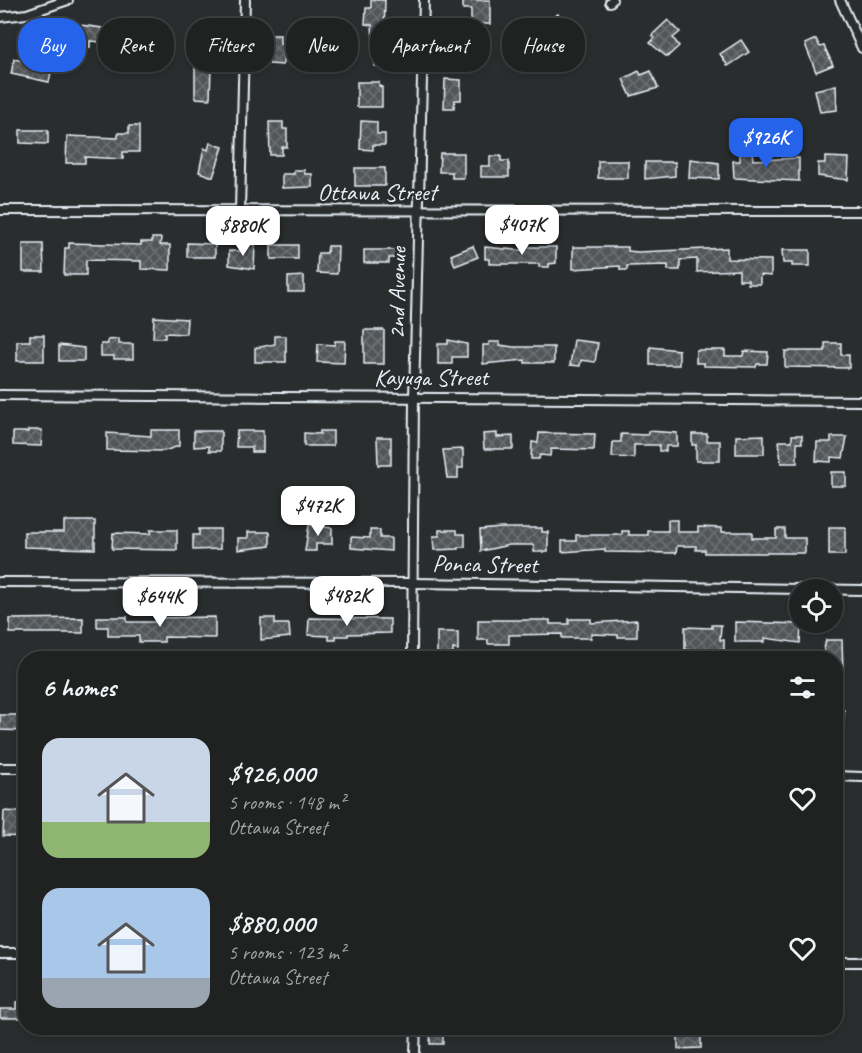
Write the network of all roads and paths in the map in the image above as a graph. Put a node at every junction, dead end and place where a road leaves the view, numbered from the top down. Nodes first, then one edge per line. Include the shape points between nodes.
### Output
1 (68, 0) edge
2 (245, 0) edge
3 (424, 0) edge
4 (840, 0) edge
5 (0, 17) edge
6 (862, 48) edge
7 (0, 210) edge
8 (240, 210) junction
9 (862, 211) edge
10 (419, 212) junction
11 (0, 395) edge
12 (414, 397) junction
13 (862, 401) edge
14 (0, 582) edge
15 (414, 582) junction
16 (862, 590) edge
17 (412, 651) edge
18 (0, 768) edge
19 (18, 768) edge
20 (843, 776) edge
21 (862, 777) edge
22 (0, 953) edge
23 (18, 953) edge
24 (843, 962) edge
25 (862, 962) edge
26 (416, 1035) edge
27 (415, 1053) edge

1 - 5 street via 27,14
2 - 8 street
3 - 10 street, 2nd Avenue
4 - 6 street
7 - 8 street, Ottawa Street
8 - 10 street, Ottawa Street
9 - 10 street, Ottawa Street
10 - 12 street, 2nd Avenue
11 - 12 street, Kayuga Street
12 - 13 street, Kayuga Street
12 - 15 street, 2nd Avenue
14 - 15 street, Ponca Street
15 - 16 street, Ponca Street
15 - 17 street, 2nd Avenue
18 - 19 street
20 - 21 street
22 - 23 street
24 - 25 street
26 - 27 street

